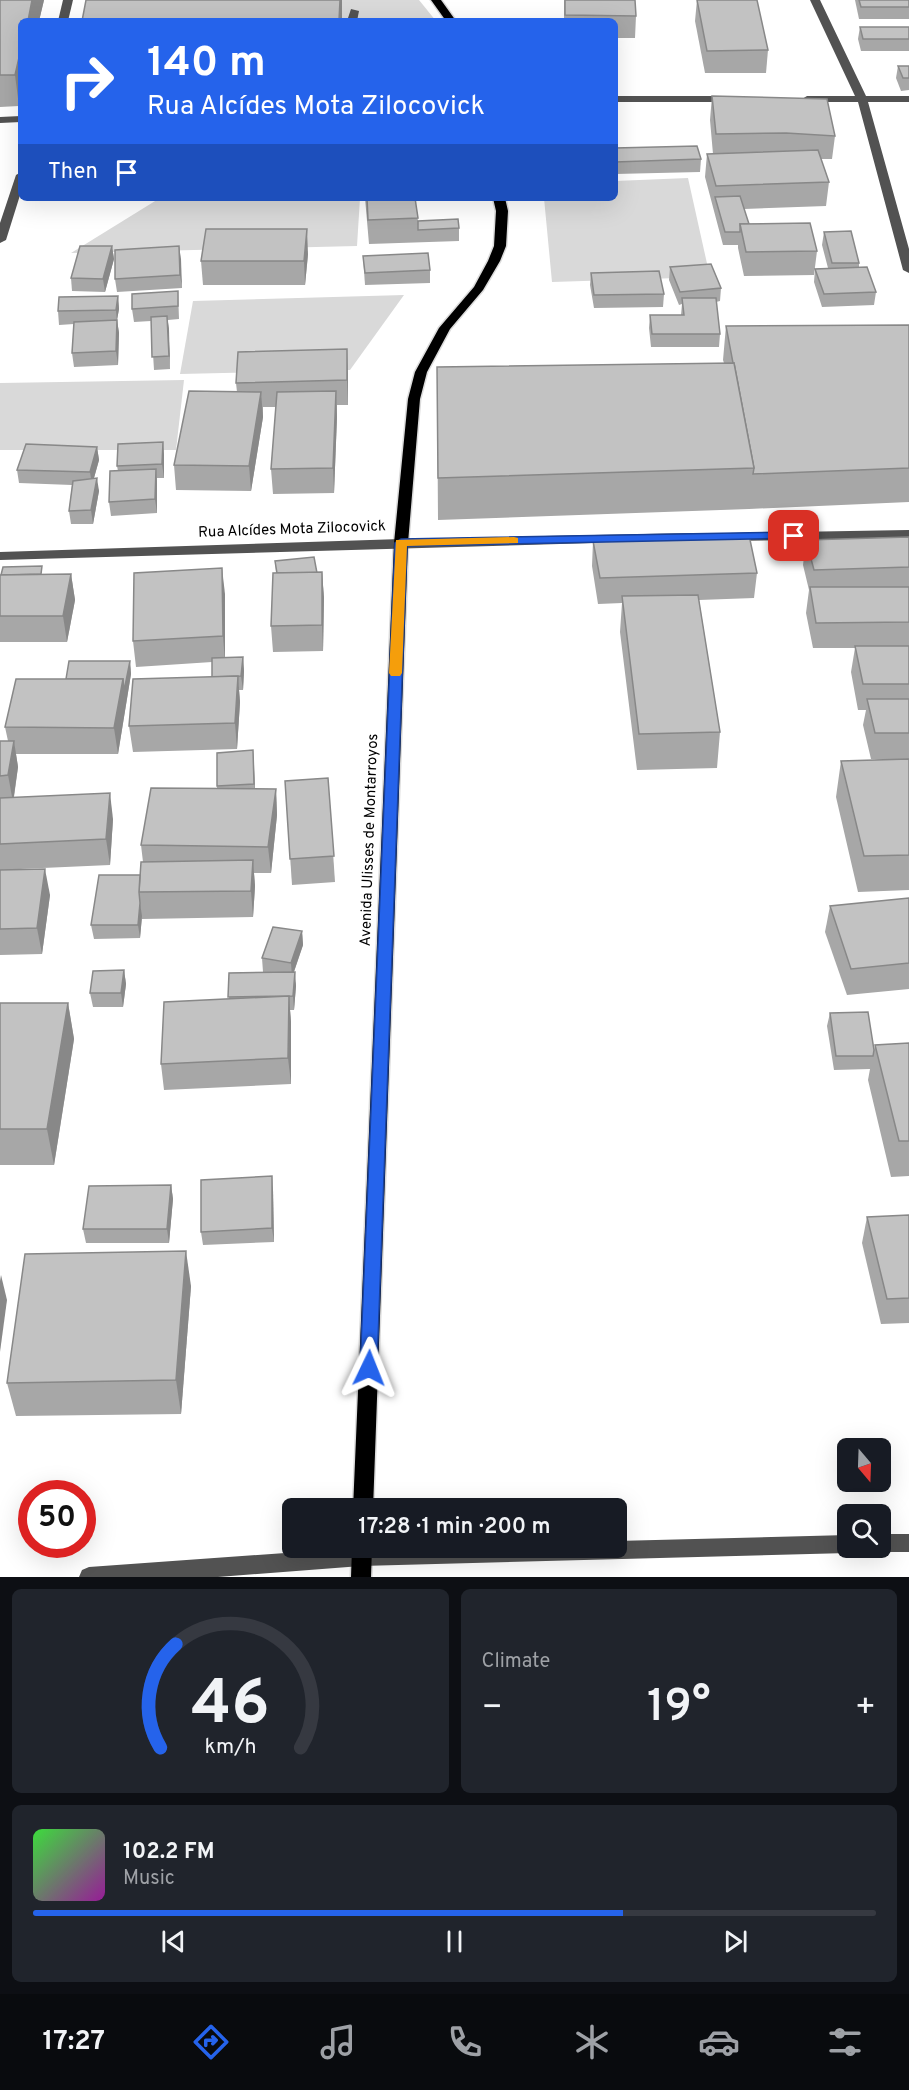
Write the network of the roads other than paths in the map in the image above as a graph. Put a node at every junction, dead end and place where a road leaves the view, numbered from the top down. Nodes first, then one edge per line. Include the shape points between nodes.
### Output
1 (68, 0) edge
2 (436, 0) edge
3 (815, 0) edge
4 (64, 18) edge
5 (449, 18) edge
6 (618, 99) edge
7 (744, 99) edge
8 (791, 99) edge
9 (861, 99) junction
10 (909, 99) edge
11 (0, 120) edge
12 (18, 120) edge
13 (18, 184) edge
14 (500, 201) edge
15 (0, 240) edge
16 (909, 270) edge
17 (909, 534) edge
18 (401, 543) junction
19 (0, 556) edge
20 (363, 1498) edge
21 (909, 1542) edge
22 (891, 1543) edge
23 (837, 1544) edge
24 (361, 1561) edge
25 (89, 1577) edge

1 - 4 street
2 - 5 main road
3 - 9 street
6 - 7 street
8 - 9 street
9 - 10 street
9 - 16 street
11 - 12 street
13 - 15 street
14 - 18 main road, Avenida Ulisses de Montarroyos via 500,246 494,261 479,288 445,328 421,372 414,399
17 - 18 street, Rua Alcídes Mota Zilocovick
18 - 19 street, Rua Alcídes Mota Zilocovick
18 - 20 main road, Avenida Ulisses de Montarroyos
21 - 22 street
23 - 24 street
24 - 25 street

